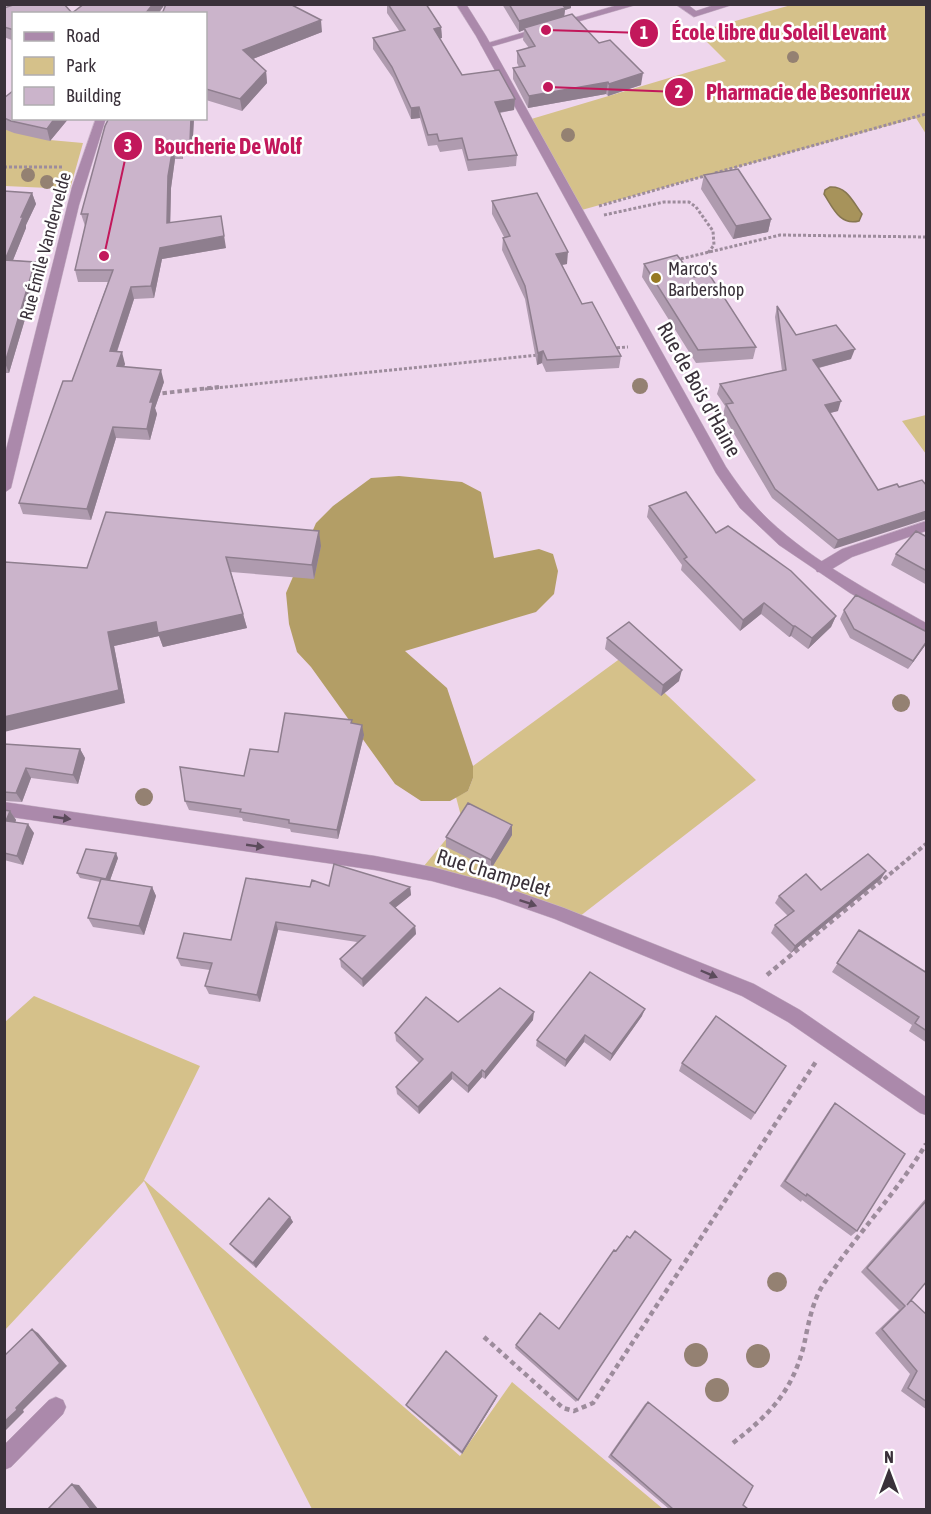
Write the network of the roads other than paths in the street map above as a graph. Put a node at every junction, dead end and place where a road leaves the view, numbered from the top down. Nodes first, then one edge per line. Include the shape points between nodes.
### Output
1 (461, 4) edge
2 (634, 4) edge
3 (680, 4) edge
4 (730, 4) edge
5 (486, 45) junction
6 (100, 120) edge
7 (4, 489) edge
8 (927, 526) edge
9 (822, 568) junction
10 (927, 630) edge
11 (4, 809) edge
12 (927, 1107) edge
13 (56, 1407) dead end
14 (4, 1460) edge

1 - 5 street, Rue de Bois d'Haine
2 - 5 street
3 - 4 street via 694,14
5 - 9 street, Rue de Bois d'Haine via 721,470 746,505
6 - 7 street, Rue Émile Vandervelde via 84,168
8 - 9 street via 847,553
9 - 10 street, Rue de Bois d'Haine
11 -> 12 street, Rue Champelet via 432,874 495,891 748,990 794,1016
13 - 14 street

